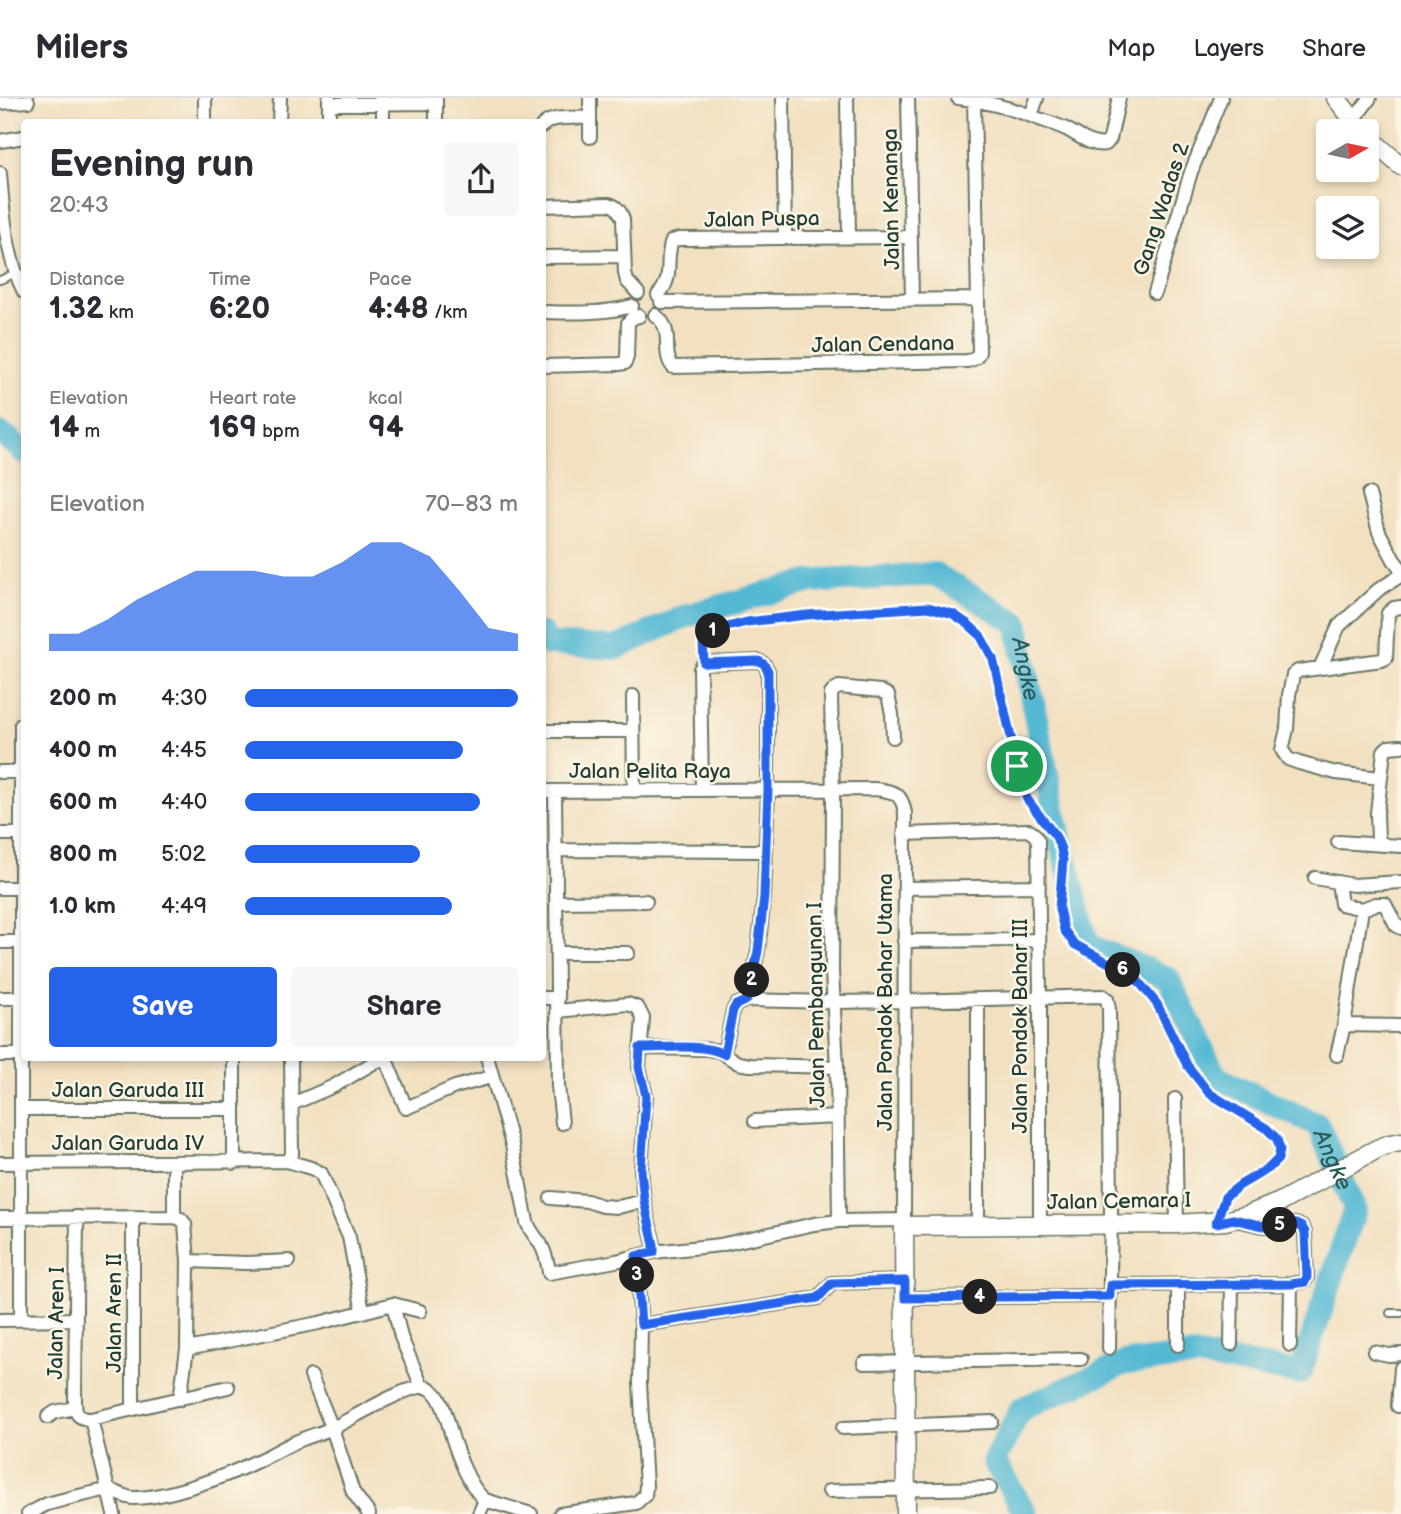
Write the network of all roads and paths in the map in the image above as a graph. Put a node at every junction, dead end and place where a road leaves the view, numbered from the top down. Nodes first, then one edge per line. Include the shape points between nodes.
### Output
1 (205, 98) edge
2 (280, 98) edge
3 (590, 98) edge
4 (783, 98) edge
5 (847, 98) edge
6 (908, 98) edge
7 (1037, 98) edge
8 (1119, 98) edge
9 (1221, 98) edge
10 (1336, 98) edge
11 (1370, 98) edge
12 (967, 99) edge
13 (329, 101) edge
14 (383, 101) edge
15 (436, 101) edge
16 (28, 102) dead end
17 (0, 103) edge
18 (1031, 116) junction
19 (590, 118) junction
20 (205, 119) edge
21 (279, 119) edge
22 (329, 119) edge
23 (383, 119) edge
24 (436, 119) edge
25 (1352, 119) edge
26 (1360, 119) edge
27 (546, 122) edge
28 (590, 137) dead end
29 (21, 138) edge
30 (0, 141) edge
31 (1379, 147) edge
32 (1401, 166) edge
33 (0, 173) edge
34 (546, 206) edge
35 (1, 208) edge
36 (785, 237) junction
37 (849, 237) junction
38 (911, 237) junction
39 (624, 256) junction
40 (546, 257) edge
41 (16, 273) junction
42 (0, 280) edge
43 (21, 285) edge
44 (638, 293) junction
45 (1154, 293) dead end
46 (659, 298) junction
47 (912, 299) junction
48 (978, 299) junction
49 (636, 311) junction
50 (546, 312) edge
51 (656, 315) junction
52 (546, 366) edge
53 (1369, 494) dead end
54 (1401, 570) edge
55 (1401, 607) edge
56 (704, 663) junction
57 (1322, 668) junction
58 (633, 696) dead end
59 (546, 731) edge
60 (633, 732) junction
61 (893, 737) dead end
62 (1401, 746) edge
63 (0, 772) edge
64 (21, 772) edge
65 (1380, 778) junction
66 (833, 789) junction
67 (702, 790) junction
68 (768, 790) junction
69 (884, 790) joint
70 (549, 791) edge
71 (634, 791) junction
72 (0, 834) edge
73 (21, 834) edge
74 (904, 834) junction
75 (1338, 842) dead end
76 (1385, 845) junction
77 (1401, 846) edge
78 (555, 849) junction
79 (764, 851) junction
80 (1315, 878) dead end
81 (1338, 882) junction
82 (1401, 882) edge
83 (1039, 886) junction
84 (0, 888) edge
85 (21, 888) edge
86 (905, 888) junction
87 (646, 901) dead end
88 (556, 902) junction
89 (1362, 909) junction
90 (1401, 928) edge
91 (1039, 940) junction
92 (0, 942) edge
93 (21, 942) edge
94 (904, 942) junction
95 (557, 953) junction
96 (628, 953) dead end
97 (1040, 997) junction
98 (0, 998) edge
99 (21, 998) edge
100 (978, 999) junction
101 (546, 1000) edge
102 (747, 1000) junction
103 (904, 1001) junction
104 (834, 1002) junction
105 (558, 1005) junction
106 (1344, 1025) junction
107 (1401, 1026) edge
108 (558, 1040) junction
109 (546, 1042) edge
110 (640, 1048) junction
111 (724, 1054) junction
112 (0, 1055) edge
113 (21, 1055) edge
114 (1337, 1055) dead end
115 (23, 1061) edge
116 (234, 1061) edge
117 (291, 1061) edge
118 (376, 1061) edge
119 (382, 1061) edge
120 (488, 1061) edge
121 (837, 1067) junction
122 (492, 1077) junction
123 (1175, 1100) dead end
124 (292, 1104) junction
125 (22, 1109) junction
126 (234, 1109) junction
127 (837, 1117) junction
128 (755, 1121) dead end
129 (562, 1123) dead end
130 (1401, 1142) edge
131 (287, 1161) junction
132 (0, 1163) edge
133 (22, 1163) junction
134 (174, 1163) junction
135 (234, 1163) junction
136 (551, 1198) dead end
137 (644, 1200) junction
138 (77, 1217) junction
139 (133, 1217) junction
140 (174, 1217) junction
141 (22, 1218) junction
142 (0, 1219) edge
143 (839, 1221) junction
144 (1225, 1221) junction
145 (904, 1223) junction
146 (1111, 1224) junction
147 (1177, 1224) junction
148 (978, 1225) junction
149 (1040, 1225) junction
150 (654, 1252) junction
151 (636, 1256) junction
152 (188, 1261) junction
153 (289, 1261) dead end
154 (1178, 1284) junction
155 (1232, 1284) junction
156 (1291, 1284) junction
157 (905, 1289) junction
158 (1110, 1290) junction
159 (393, 1304) junction
160 (420, 1311) dead end
161 (363, 1312) junction
162 (1390, 1313) dead end
163 (1401, 1313) edge
164 (76, 1319) junction
165 (0, 1320) edge
166 (21, 1320) junction
167 (641, 1325) junction
168 (1231, 1344) dead end
169 (1178, 1345) dead end
170 (1290, 1345) dead end
171 (187, 1349) junction
172 (1110, 1349) dead end
173 (1374, 1352) dead end
174 (1401, 1354) edge
175 (1081, 1359) dead end
176 (905, 1362) junction
177 (864, 1363) dead end
178 (1401, 1368) edge
179 (311, 1376) dead end
180 (228, 1387) dead end
181 (422, 1387) junction
182 (180, 1399) junction
183 (1398, 1406) dead end
184 (75, 1408) junction
185 (133, 1409) junction
186 (48, 1417) dead end
187 (91, 1419) junction
188 (992, 1422) dead end
189 (906, 1425) junction
190 (332, 1428) junction
191 (843, 1428) dead end
192 (990, 1488) dead end
193 (108, 1490) junction
194 (906, 1490) junction
195 (829, 1491) dead end
196 (485, 1500) junction
197 (28, 1514) edge
198 (114, 1514) edge
199 (369, 1514) edge
200 (479, 1514) edge
201 (531, 1514) edge
202 (560, 1514) edge
203 (906, 1514) edge

1 - 20 street
2 - 21 street
3 - 19 street
4 - 36 street
5 - 37 street
6 - 38 street, Jalan Kenanga
7 - 18 street
8 - 18 street via 1110,139 1100,146
9 - 45 street, Gang Wadas 2 via 1191,172
10 - 25 street
11 - 26 street
12 - 18 street
12 - 48 street, Jalan Cendana
13 - 14 street
13 - 22 street
14 - 15 street
14 - 23 street
15 - 24 street
16 - 17 street
19 - 27 street
19 - 28 street
29 - 30 street
31 - 32 street
33 - 35 street
34 - 39 street via 614,206 623,219
35 - 41 street
36 - 37 street, Jalan Puspa
36 - 46 street, Jalan Puspa via 672,241 668,280
37 - 38 street, Jalan Puspa
38 - 47 street, Jalan Kenanga
39 - 40 street
39 - 44 street via 627,281
41 - 42 lane
41 - 43 street
44 - 46 street via 648,290
44 - 49 street via 633,301
46 - 47 street
46 - 51 street
47 - 48 street
48 - 51 street, Jalan Cendana via 979,352 967,361 673,367 666,327
49 - 50 street
49 - 51 street via 650,318
49 - 52 street via 628,323 625,363
53 - 54 street via 1379,532
54 - 57 street via 1339,626
55 - 57 street via 1388,613 1386,658
56 - 67 street via 700,669
56 - 68 street via 759,661 768,671
56 - 144 lane via 703,642 715,630 776,618 928,607 953,614 980,635 993,659 1027,799 1061,849 1059,909 1064,930 1074,944 1135,977 1157,1004 1187,1065 1209,1093 1277,1139 1278,1159 1225,1197
57 - 65 street via 1293,675 1282,750 1288,759 1299,763
58 - 60 street
59 - 60 street
60 - 71 street
61 - 66 street, Jalan Pembangunan I via 888,695 834,690
62 - 65 street via 1384,751
63 - 64 street
65 - 76 street via 1378,840
66 - 68 street, Jalan Pelita Raya
66 - 69 street, Jalan Pelita Raya
66 - 104 street, Jalan Pembangunan I
67 - 68 street, Jalan Pelita Raya
67 - 71 street, Jalan Pelita Raya
68 - 79 street
69 - 74 street, Jalan Pondok Bahar Utama via 901,797
70 - 71 street, Jalan Pelita Raya
70 - 78 street
72 - 73 street
74 - 83 street, Jalan Pondok Bahar III via 1028,830 1038,841
74 - 86 street, Jalan Pondok Bahar Utama
75 - 76 street
76 - 77 street
78 - 79 street
78 - 88 street
79 - 102 street via 758,951
80 - 81 street
81 - 82 street
81 - 89 street via 1342,904
83 - 86 street
83 - 91 street, Jalan Pondok Bahar III
84 - 85 street
86 - 94 street, Jalan Pondok Bahar Utama
87 - 88 street
88 - 95 street
89 - 90 street via 1385,904
89 - 106 street
91 - 94 street
91 - 97 street, Jalan Pondok Bahar III
92 - 93 street
94 - 103 street, Jalan Pondok Bahar Utama
95 - 96 street
95 - 105 street
97 - 100 street
97 - 146 street via 1107,999
97 - 149 street, Jalan Pondok Bahar III
98 - 99 street
100 - 103 street
100 - 148 street
101 - 105 street
102 - 104 street
102 - 111 street via 733,1010
103 - 104 street
103 - 145 street, Jalan Pondok Bahar Utama
104 - 121 street, Jalan Pembangunan I
105 - 108 street
105 - 110 street via 635,1006 642,1018
106 - 107 street
106 - 114 street
108 - 109 street
108 - 129 street
110 - 111 street via 699,1048
110 - 137 street via 646,1096 641,1170
111 - 121 street via 750,1065
112 - 113 street
115 - 125 street
116 - 126 street
117 - 124 street
118 - 124 street
119 - 122 street via 387,1062 406,1108
120 - 122 street
121 - 127 street, Jalan Pembangunan I
122 - 151 street, Jalan Cemara I via 527,1222 544,1252 549,1273
123 - 147 street
124 - 131 street via 292,1154
125 - 126 street, Jalan Garuda III
125 - 133 street
126 - 135 street
127 - 128 street
127 - 143 street, Jalan Pembangunan I
130 - 144 street, Jalan Cemara I via 1352,1161 1262,1209
131 - 135 street, Jalan Garuda IV
131 - 161 street via 321,1173 349,1237
132 - 133 street, Jalan Garuda IV
133 - 134 street, Jalan Garuda IV
133 - 141 street
134 - 135 street, Jalan Garuda IV
134 - 140 street
136 - 137 street via 610,1207
137 - 150 street
138 - 139 street
138 - 141 street
138 - 164 street, Jalan Aren I
139 - 140 street
139 - 185 street, Jalan Aren II
140 - 152 street via 185,1224
141 - 142 street
141 - 166 street
143 - 145 street, Jalan Cemara I
143 - 150 street, Jalan Cemara I via 720,1245
144 - 147 street, Jalan Cemara I
144 - 156 street via 1302,1227 1307,1277 1305,1282
145 - 148 street, Jalan Cemara I
145 - 157 street
146 - 147 street, Jalan Cemara I
146 - 149 street, Jalan Cemara I
146 - 158 street
148 - 149 street, Jalan Cemara I
150 - 151 street, Jalan Cemara I
151 - 167 street
152 - 153 street
152 - 171 street
154 - 155 street
154 - 158 street
154 - 169 street
155 - 156 street
155 - 168 street
156 - 170 street
157 - 158 street
157 - 167 street via 832,1283 818,1298
157 - 176 street
158 - 172 street
159 - 160 street
159 - 161 street
159 - 181 street
161 - 171 street
162 - 163 lane
164 - 166 street
164 - 184 street, Jalan Aren I
165 - 166 street
167 - 202 street via 645,1495 636,1503
171 - 182 street
173 - 174 street
175 - 176 street
176 - 177 street
176 - 189 street
178 - 183 street
179 - 190 street
180 - 182 street
181 - 190 street
181 - 196 street via 431,1389 445,1410 472,1485
182 - 185 street
184 - 186 street
184 - 187 street, Jalan Aren I via 78,1416
185 - 187 street
187 - 193 street
188 - 189 street
189 - 191 street
189 - 194 street
190 - 193 street via 174,1492 132,1499
190 - 199 street via 354,1492
192 - 194 street
193 - 197 street
193 - 198 street
194 - 195 street
194 - 203 street
196 - 200 street
196 - 201 street

